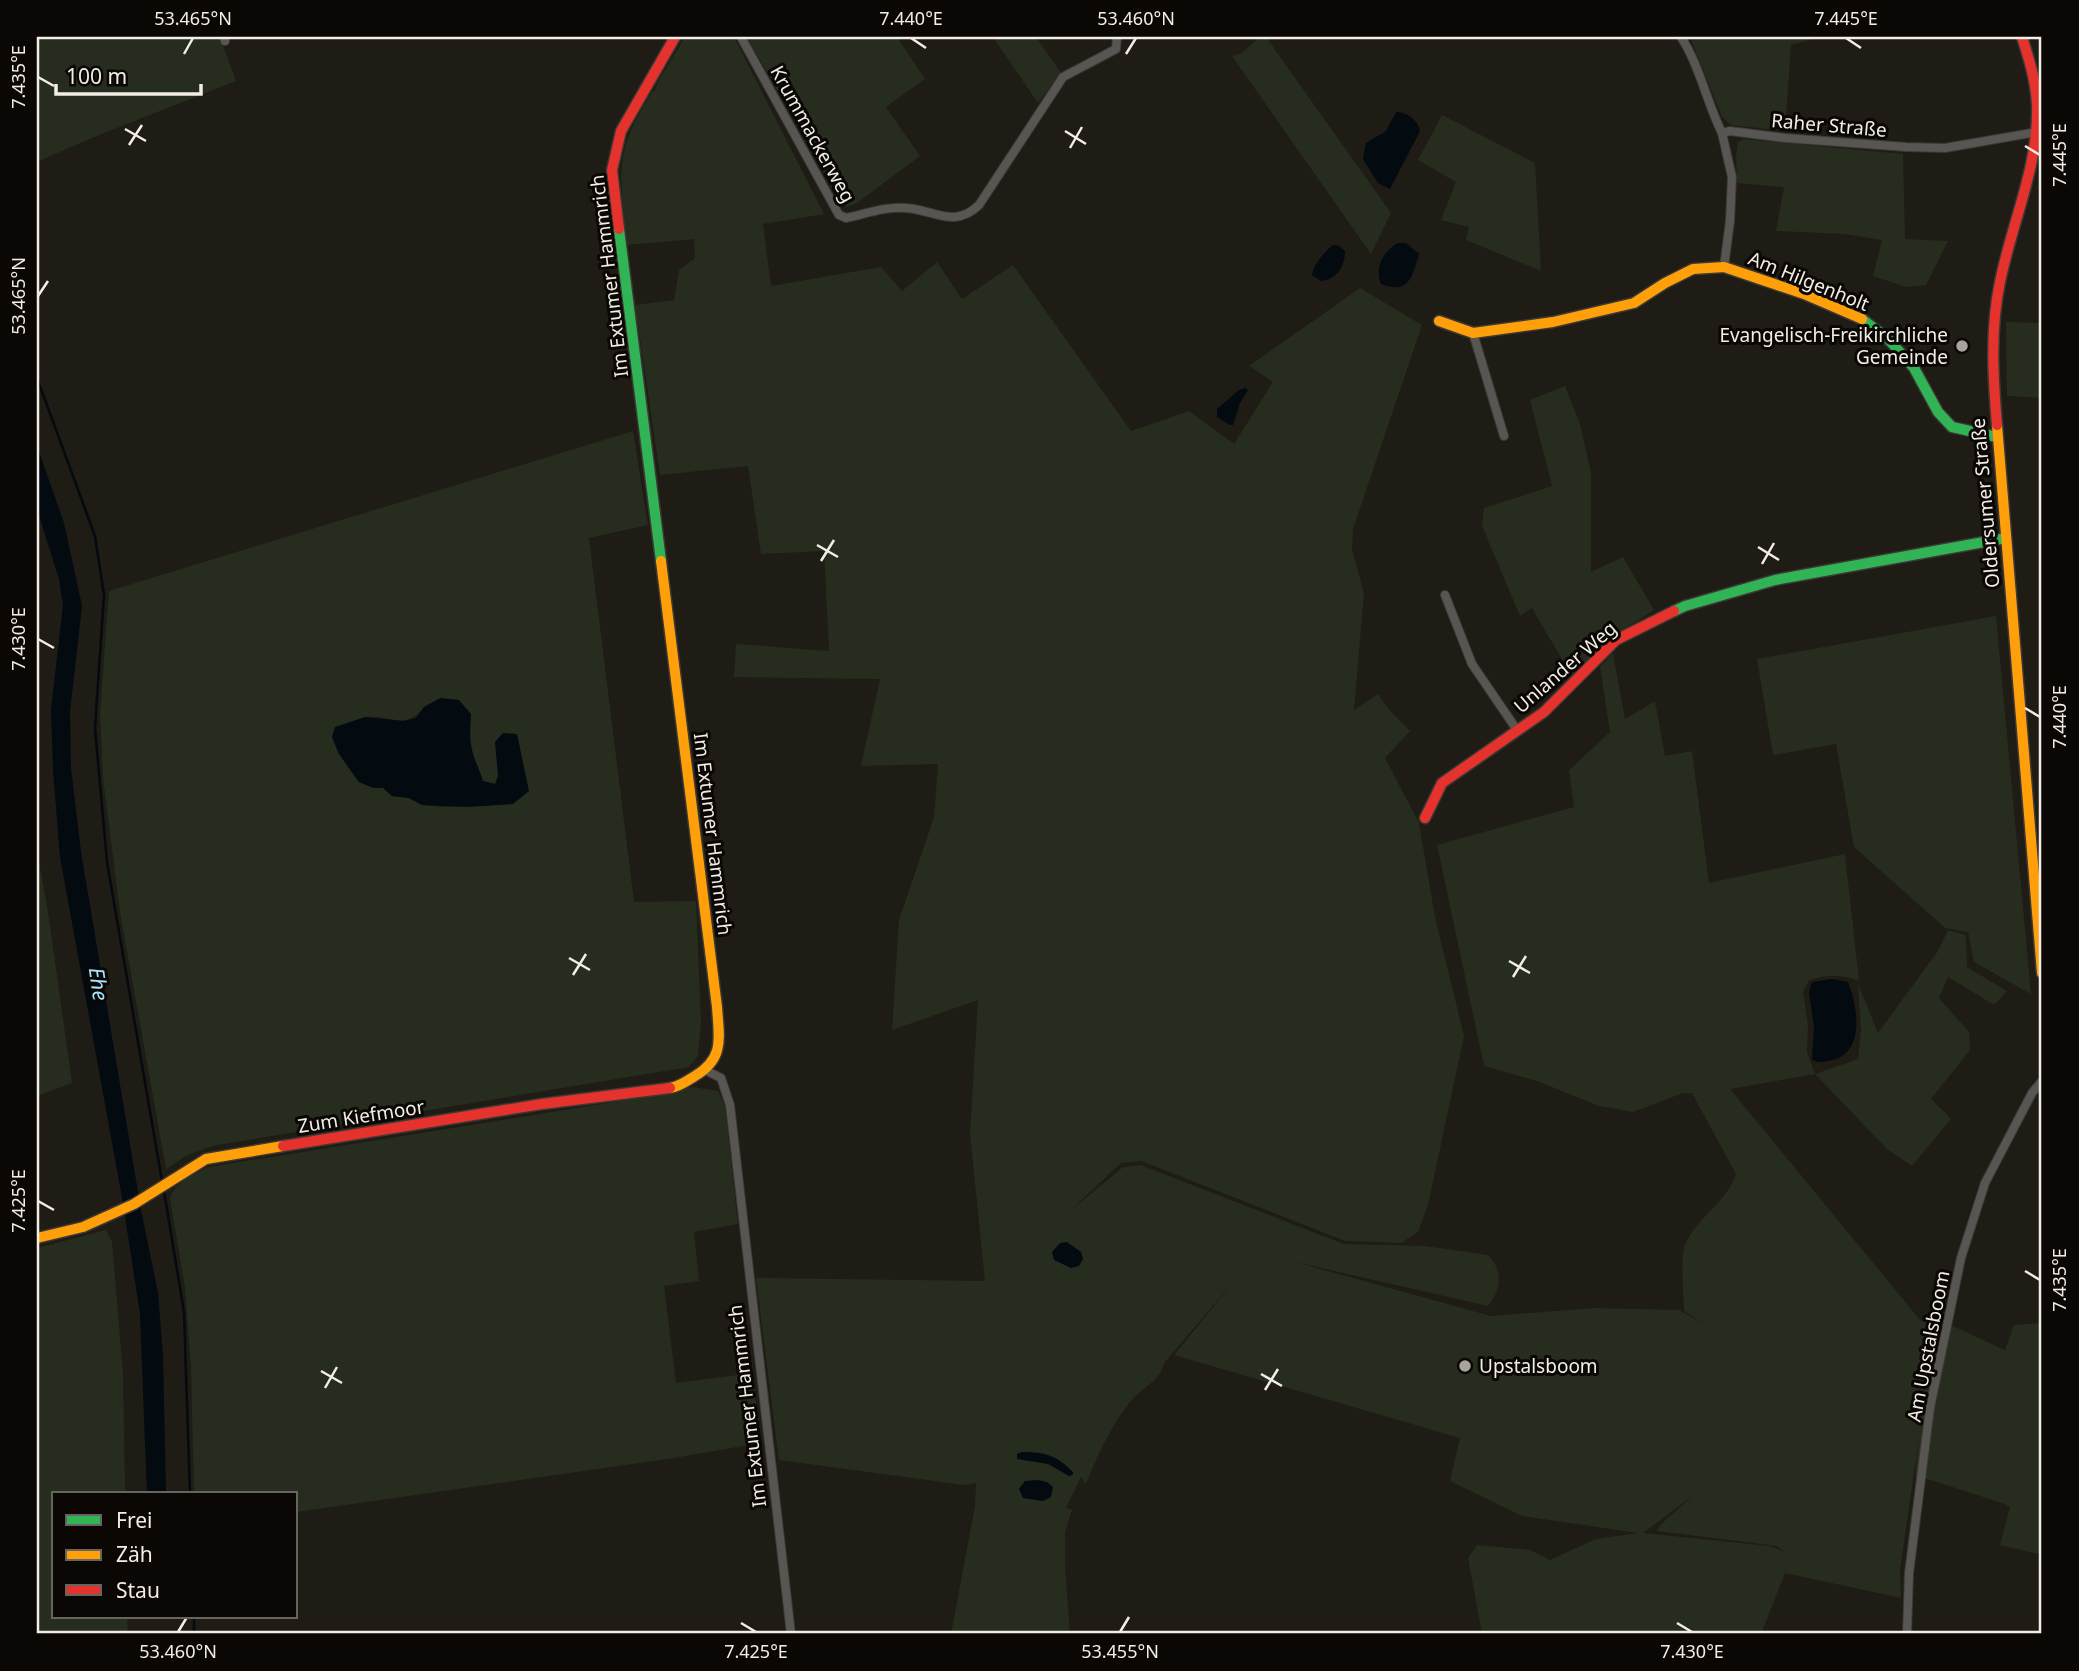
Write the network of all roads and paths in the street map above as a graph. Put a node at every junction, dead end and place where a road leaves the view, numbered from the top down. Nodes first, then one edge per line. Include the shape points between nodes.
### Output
1 (675, 37) edge
2 (741, 37) edge
3 (1117, 37) edge
4 (1681, 37) edge
5 (2022, 37) edge
6 (2037, 132) junction
7 (1722, 133) junction
8 (1724, 267) junction
9 (1439, 321) dead end
10 (1473, 333) junction
11 (1504, 436) dead end
12 (1997, 437) junction
13 (2006, 538) junction
14 (1445, 596) dead end
15 (1517, 730) junction
16 (1425, 818) dead end
17 (2040, 924) edge
18 (2042, 973) edge
19 (705, 1070) junction
20 (2042, 1081) edge
21 (37, 1238) edge
22 (791, 1634) edge
23 (1907, 1634) edge

1 - 19 street, Im Extumer Hammrich via 621,131 612,170 717,1007 719,1047
2 - 3 street, Krummackerweg via 839,215 846,218 906,208 953,218 968,215 979,205 1063,77 1116,49
4 - 7 street
5 - 6 street, Oldersumer Straße via 2037,97
6 - 7 street, Raher Straße via 1945,148
6 - 12 street, Oldersumer Straße via 2036,163 2000,282 1993,327
7 - 8 street via 1732,177
8 - 10 street via 1693,269 1634,303 1553,322
8 - 12 street, Am Hilgenholt via 1868,322 1914,368 1938,412 1952,427
9 - 10 street
10 - 11 street
12 - 13 street, Oldersumer Straße
13 - 15 street, Unlander Weg via 1775,580 1685,606 1616,640 1544,712
13 - 17 street, Oldersumer Straße
14 - 15 street via 1472,664
15 - 16 street, Unlander Weg via 1442,783
17 - 18 street, Oldersumer Straße
19 - 21 street, Zum Kiefmoor via 677,1087 542,1104 206,1159 134,1204 88,1225
19 - 22 street, Im Extumer Hammrich via 722,1078 730,1105
20 - 23 street, Am Upstalsboom via 1985,1183 1961,1258 1930,1408 1909,1573

